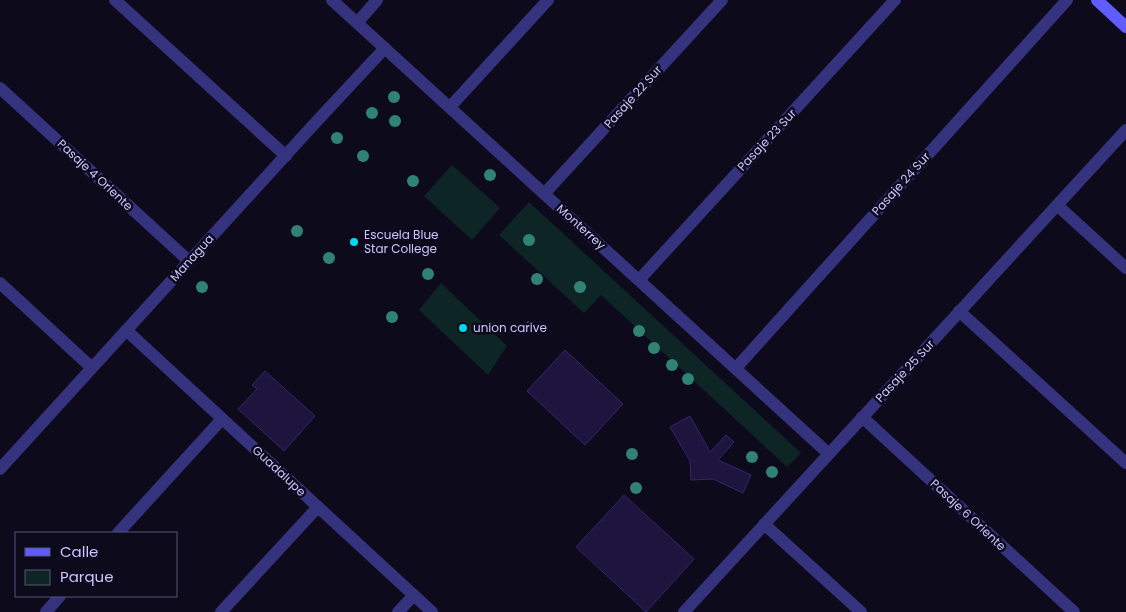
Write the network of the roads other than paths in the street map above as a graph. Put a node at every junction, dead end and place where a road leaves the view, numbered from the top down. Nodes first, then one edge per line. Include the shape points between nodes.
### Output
1 (115, 0) edge
2 (332, 0) edge
3 (378, 0) edge
4 (548, 0) edge
5 (722, 0) edge
6 (895, 0) edge
7 (1067, 0) edge
8 (1097, 0) edge
9 (357, 22) junction
10 (1126, 27) edge
11 (385, 48) junction
12 (0, 88) edge
13 (450, 107) junction
14 (1126, 130) edge
15 (286, 156) junction
16 (544, 194) junction
17 (1057, 205) junction
18 (189, 261) junction
19 (1126, 268) edge
20 (639, 280) junction
21 (0, 283) edge
22 (959, 311) junction
23 (126, 330) junction
24 (92, 368) junction
25 (736, 368) junction
26 (862, 417) junction
27 (222, 418) junction
28 (829, 454) junction
29 (1126, 463) edge
30 (0, 469) edge
31 (318, 507) junction
32 (764, 524) junction
33 (119, 532) edge
34 (414, 595) junction
35 (59, 597) edge
36 (46, 612) edge
37 (222, 612) edge
38 (398, 612) edge
39 (432, 612) edge
40 (684, 612) edge
41 (861, 612) edge
42 (1074, 612) edge

1 - 15 street
2 - 9 street, Monterrey
3 - 9 street
4 - 13 street
5 - 16 street, Pasaje 22 Sur
6 - 20 street, Pasaje 23 Sur
7 - 25 street, Pasaje 24 Sur
8 - 10 street
9 - 11 street, Monterrey
11 - 13 street, Monterrey
11 - 15 street, Managua
12 - 18 street, Pasaje 4 Oriente
13 - 16 street, Monterrey
14 - 17 street, Pasaje 25 Sur
15 - 18 street, Managua
16 - 20 street, Monterrey
17 - 19 street
17 - 22 street, Pasaje 25 Sur
18 - 23 street, Managua
20 - 25 street, Monterrey
21 - 24 street
22 - 26 street, Pasaje 25 Sur
22 - 29 street
23 - 24 street, Managua
23 - 27 street, Guadalupe
24 - 30 street, Managua
25 - 28 street, Monterrey
26 - 28 street, Pasaje 25 Sur
26 - 42 street, Pasaje 6 Oriente
27 - 31 street, Guadalupe
27 - 33 street
28 - 32 street, Pasaje 25 Sur
31 - 34 street, Guadalupe
31 - 37 street
32 - 40 street, Pasaje 25 Sur
32 - 41 street
34 - 38 street
34 - 39 street, Guadalupe
35 - 36 street

